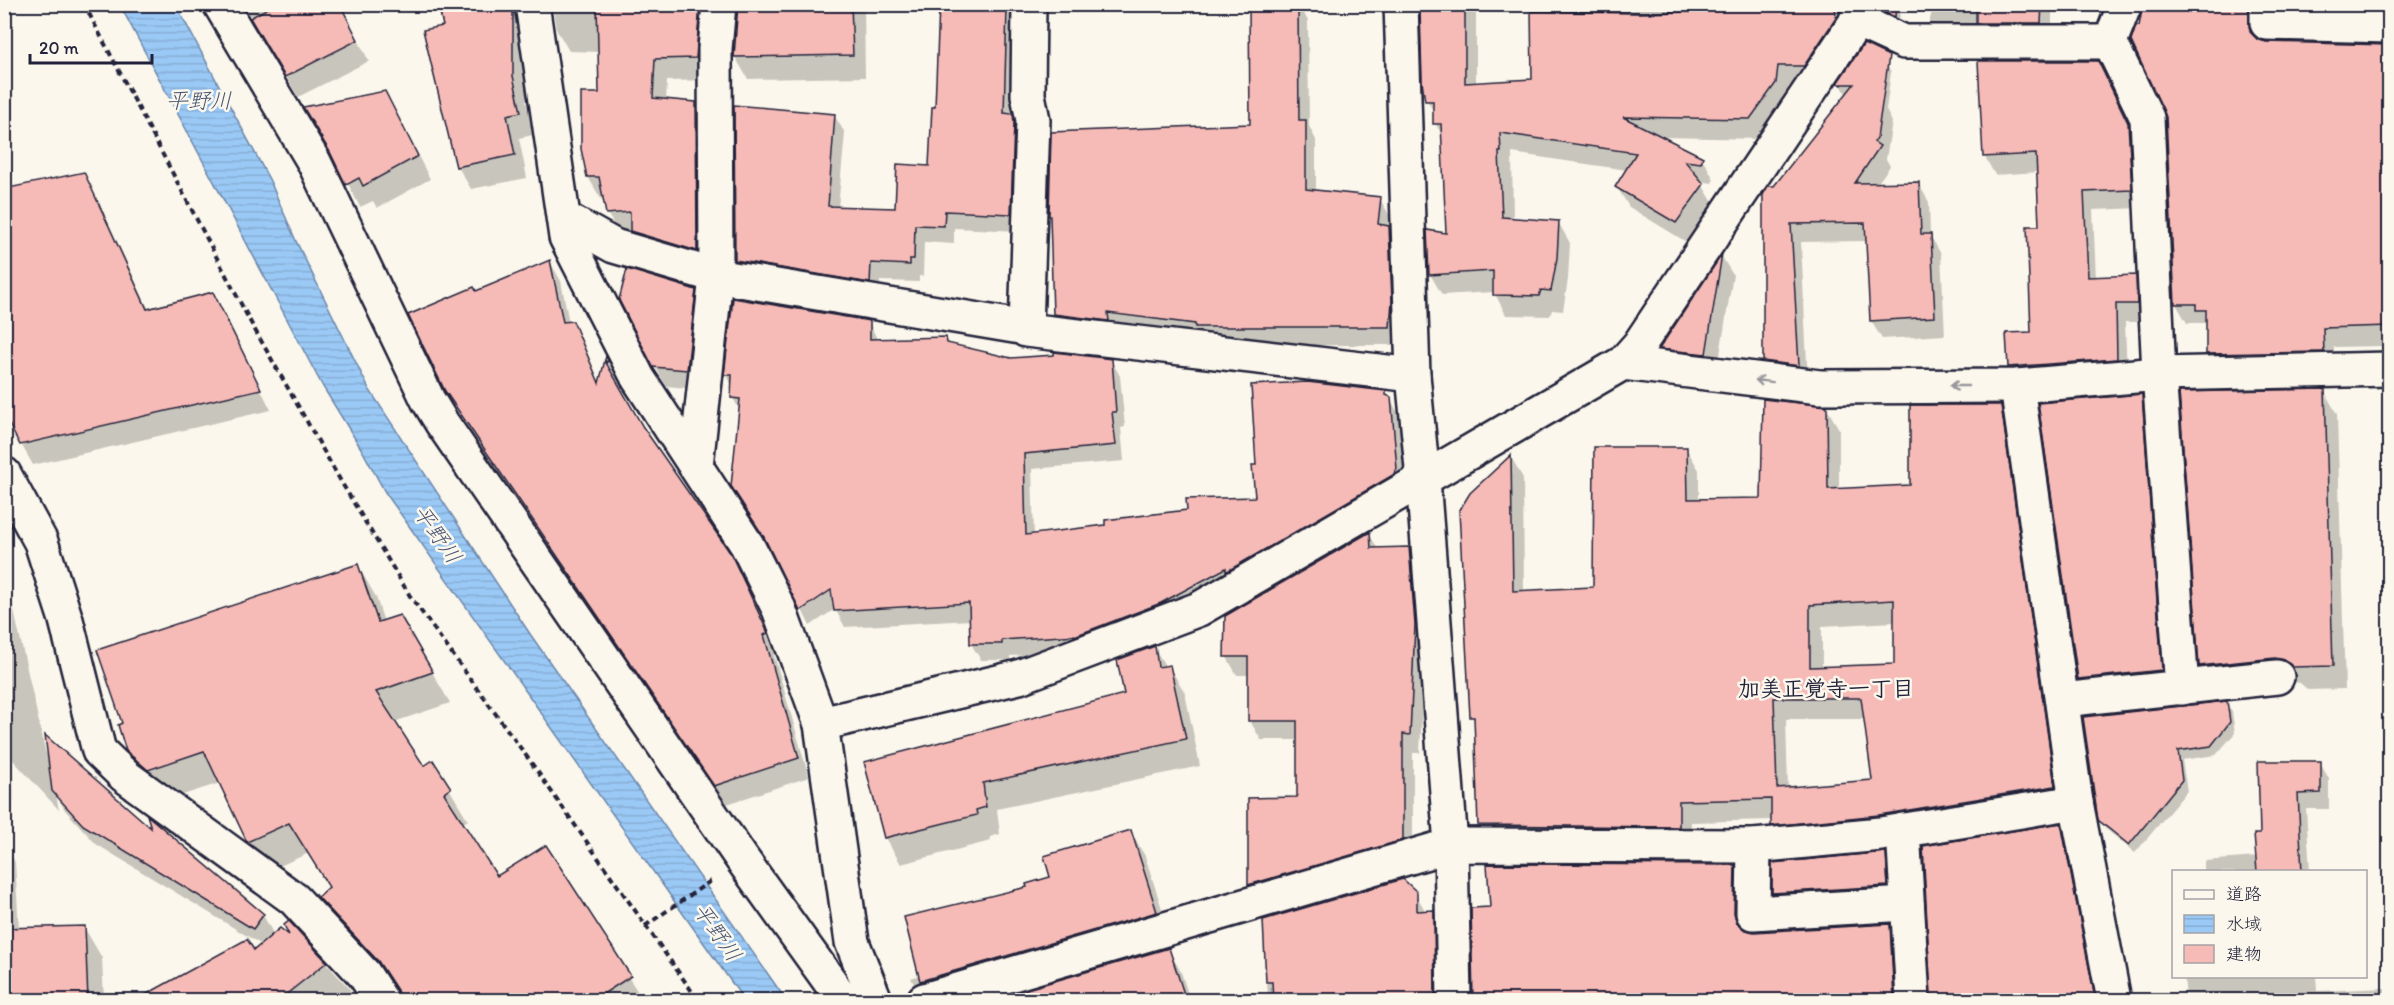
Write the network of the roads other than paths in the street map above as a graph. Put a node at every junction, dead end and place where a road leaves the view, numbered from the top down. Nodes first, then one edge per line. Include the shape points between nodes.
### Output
1 (220, 4) edge
2 (532, 4) edge
3 (719, 4) edge
4 (1029, 4) edge
5 (1401, 4) edge
6 (2125, 4) edge
7 (2268, 4) edge
8 (1862, 12) edge
9 (2390, 26) edge
10 (2110, 42) junction
11 (564, 218) junction
12 (716, 276) junction
13 (1026, 328) junction
14 (1623, 363) junction
15 (2390, 369) edge
16 (2159, 374) junction
17 (1413, 375) junction
18 (2017, 386) junction
19 (696, 466) junction
20 (4, 474) edge
21 (1423, 479) junction
22 (2277, 677) dead end
23 (2182, 688) junction
24 (2062, 700) junction
25 (821, 724) junction
26 (2076, 802) junction
27 (1903, 830) junction
28 (1451, 845) junction
29 (1754, 846) junction
30 (1907, 904) junction
31 (381, 1000) edge
32 (850, 1000) edge
33 (875, 1000) edge
34 (924, 1000) edge
35 (1454, 1000) edge
36 (1913, 1000) edge
37 (2114, 1000) edge

1 - 32 street via 314,162 428,400 742,859 841,997
2 - 11 street
3 - 12 street via 715,49
4 - 13 street via 1028,95 1033,120
5 - 17 street
6 - 10 street
7 - 9 street via 2267,23
8 - 10 street via 1904,42
8 - 14 street via 1639,345
10 - 16 street via 2146,118
11 - 12 street via 614,246
11 - 19 street via 566,237 638,378
12 - 13 street
12 - 19 street
13 - 17 street
18 -> 14 street via 1820,387
14 - 21 street
15 - 16 street
16 - 18 street
16 - 23 street
17 - 21 street
18 - 24 street
19 - 25 street via 747,545 779,609
20 - 31 street via 41,542 66,620 99,751 125,776 294,899 364,974
21 - 25 street via 1199,609 1019,677
21 - 28 street
22 - 23 street
23 - 24 street
24 - 26 street
25 - 33 street via 852,942
26 - 27 street
26 - 37 street
27 - 29 street
27 - 30 street
28 - 29 street
28 - 34 street
28 - 35 street
29 - 30 street via 1753,914
30 - 36 street

